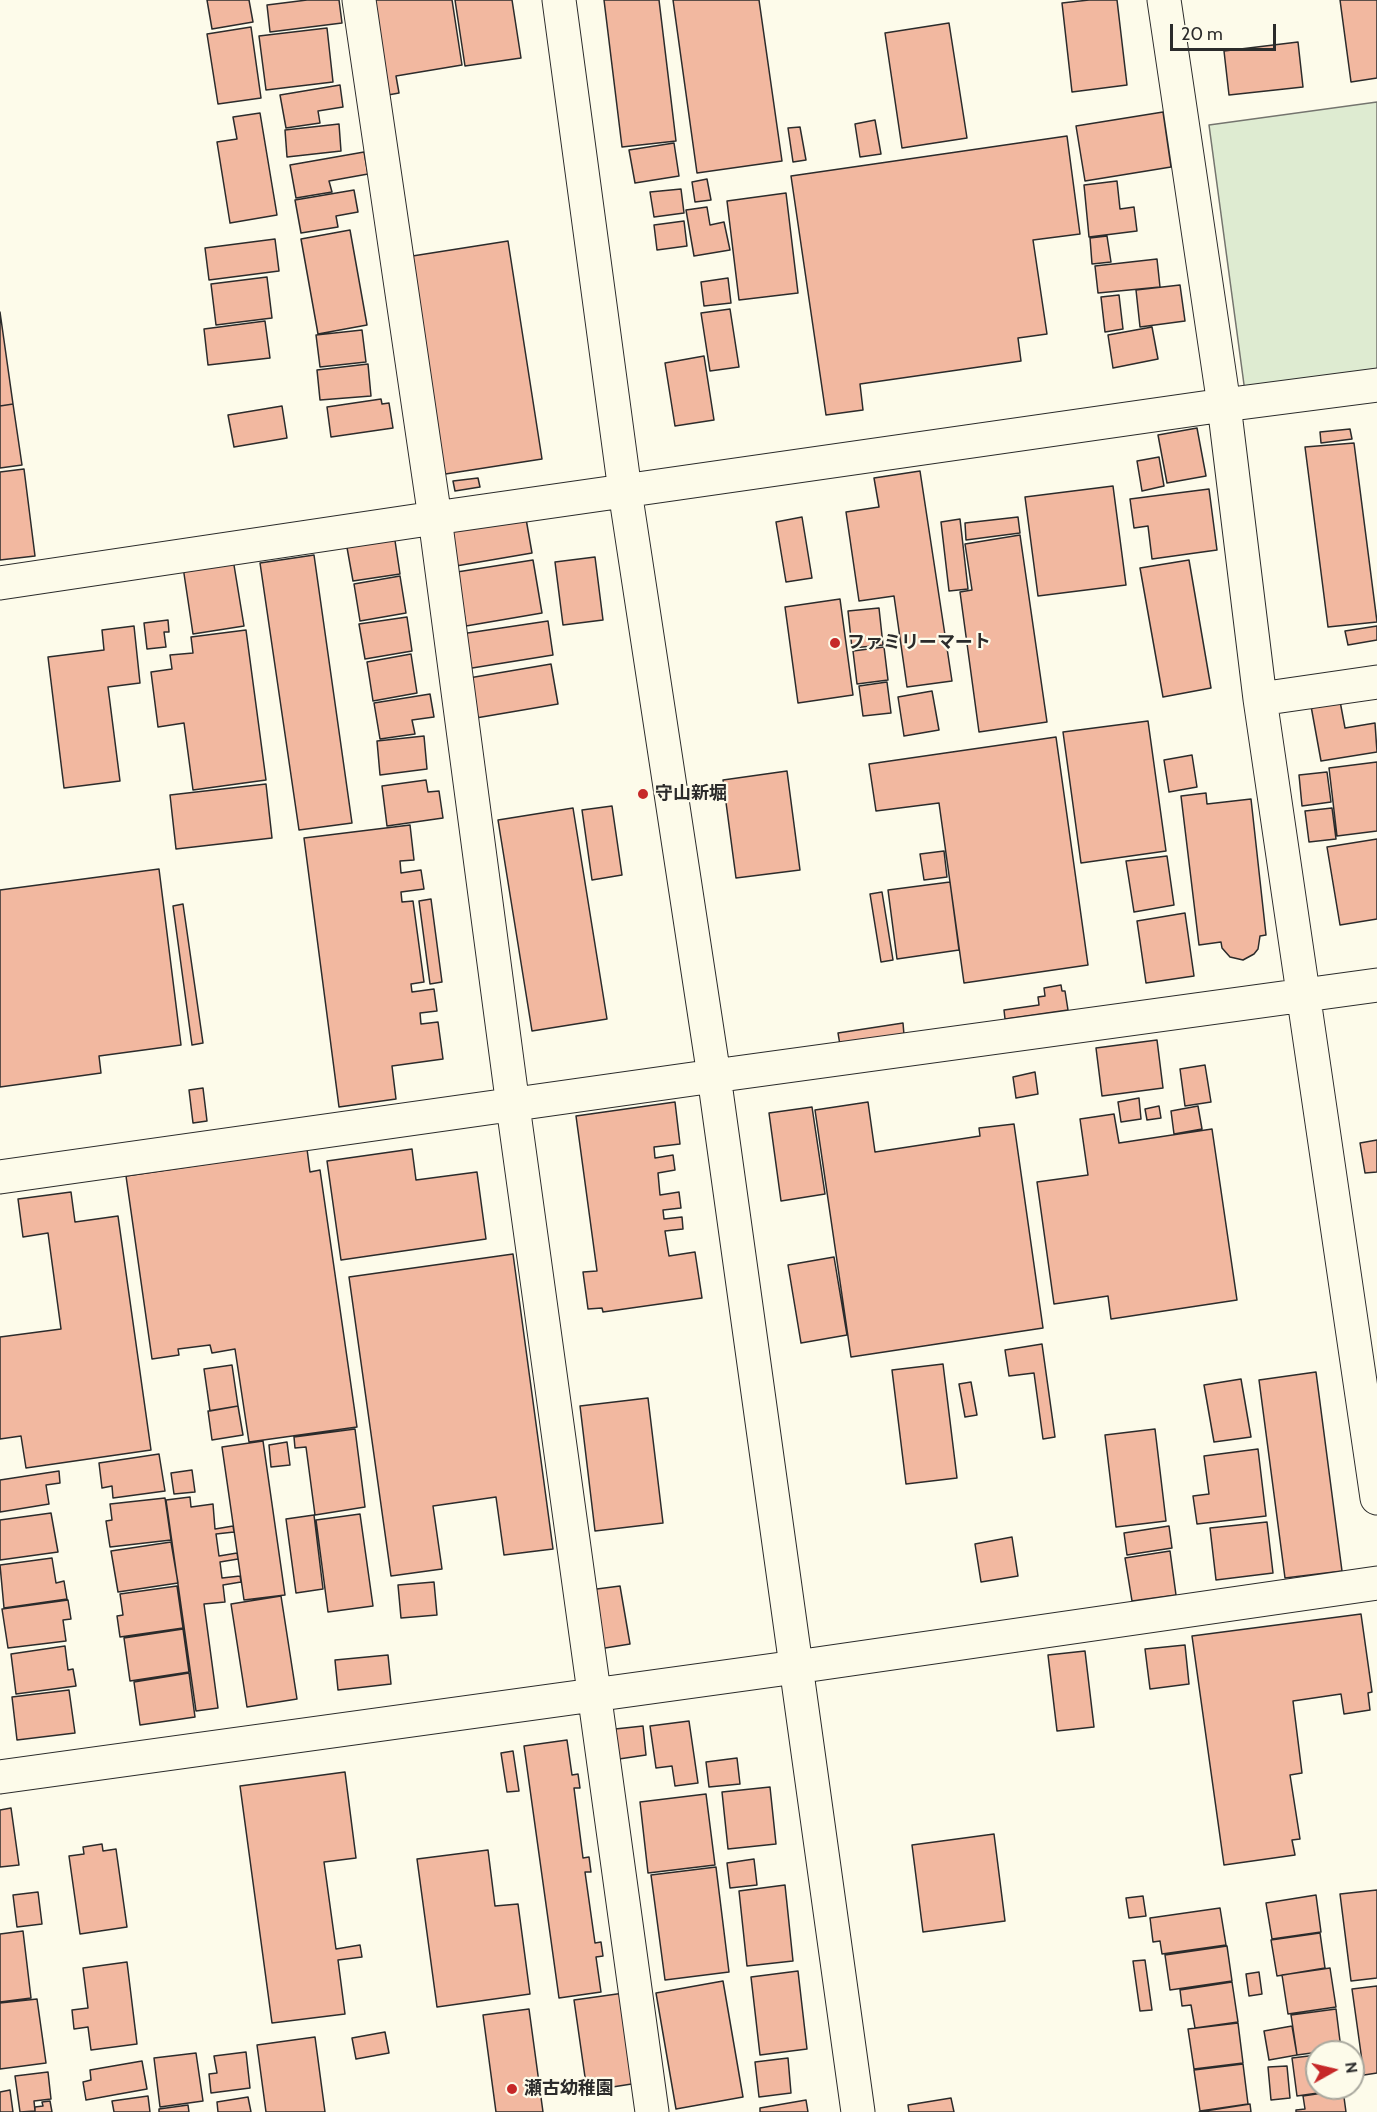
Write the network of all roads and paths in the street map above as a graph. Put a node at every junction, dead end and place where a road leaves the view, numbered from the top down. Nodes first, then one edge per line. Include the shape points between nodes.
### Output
1 (359, 0) edge
2 (559, 0) edge
3 (1164, 0) edge
4 (1377, 385) edge
5 (1224, 405) junction
6 (625, 491) junction
7 (435, 518) junction
8 (0, 583) edge
9 (1377, 681) edge
10 (1260, 699) junction
11 (1377, 985) edge
12 (1302, 995) junction
13 (714, 1076) junction
14 (513, 1106) junction
15 (0, 1177) edge
16 (1377, 1498) edge
17 (1377, 1583) edge
18 (796, 1667) junction
19 (595, 1695) junction
20 (0, 1777) edge
21 (652, 2112) edge
22 (858, 2112) edge

1 - 7 street
2 - 6 street
3 - 5 street
4 - 5 street
5 - 6 street
5 - 10 street
6 - 7 street
6 - 13 street
7 - 8 street
7 - 14 street
9 - 10 street
10 - 12 street
11 - 12 street
12 - 13 street
12 - 16 street
13 - 14 street
13 - 18 street
14 - 15 street
14 - 19 street
17 - 18 street
18 - 19 street
18 - 22 street
19 - 20 street
19 - 21 street

